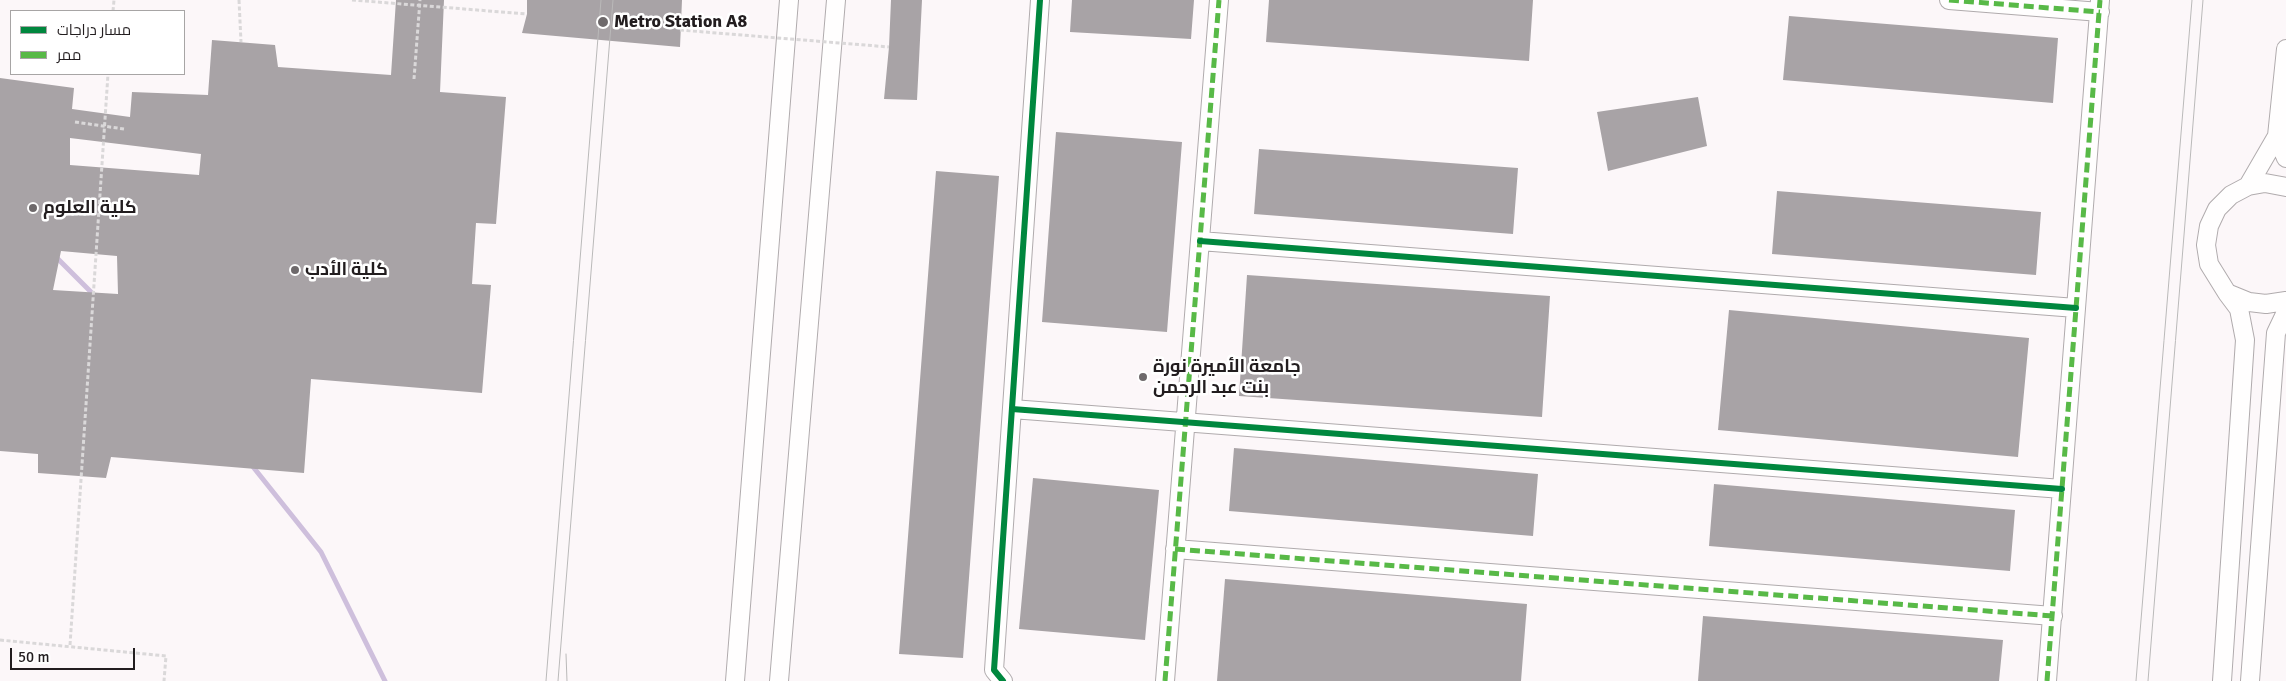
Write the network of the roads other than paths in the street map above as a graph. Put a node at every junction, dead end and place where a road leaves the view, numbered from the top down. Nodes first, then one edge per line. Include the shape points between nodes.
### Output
1 (789, 0) edge
2 (836, 0) edge
3 (1040, 0) edge
4 (1219, 0) edge
5 (1949, 0) edge
6 (2100, 6) edge
7 (2286, 49) edge
8 (2277, 136) junction
9 (2286, 158) edge
10 (2248, 186) junction
11 (2286, 186) edge
12 (1200, 241) junction
13 (2227, 293) junction
14 (2286, 301) edge
15 (2076, 308) junction
16 (2286, 312) edge
17 (1012, 409) junction
18 (1185, 422) junction
19 (2062, 489) junction
20 (1175, 549) junction
21 (2052, 616) junction
22 (736, 681) edge
23 (779, 681) edge
24 (1003, 681) edge
25 (1165, 681) edge
26 (2048, 681) edge
27 (2222, 681) edge
28 (2250, 681) edge

1 - 22 street
2 - 23 street
3 - 17 street
4 - 12 street
5 - 6 street
6 - 15 street
7 - 8 street
8 - 9 street
8 - 10 street
10 - 11 street via 2265,183
10 - 13 street via 2230,195 2217,209 2209,226 2206,245 2210,264
12 - 15 street
12 - 18 street
13 - 14 street via 2248,302
13 - 27 street via 2238,309 2246,340
15 - 19 street
16 - 28 street via 2276,333
17 - 18 street
17 - 24 street via 994,670
18 - 19 street
18 - 20 street
19 - 21 street
20 - 21 street
20 - 25 street
21 - 26 street

